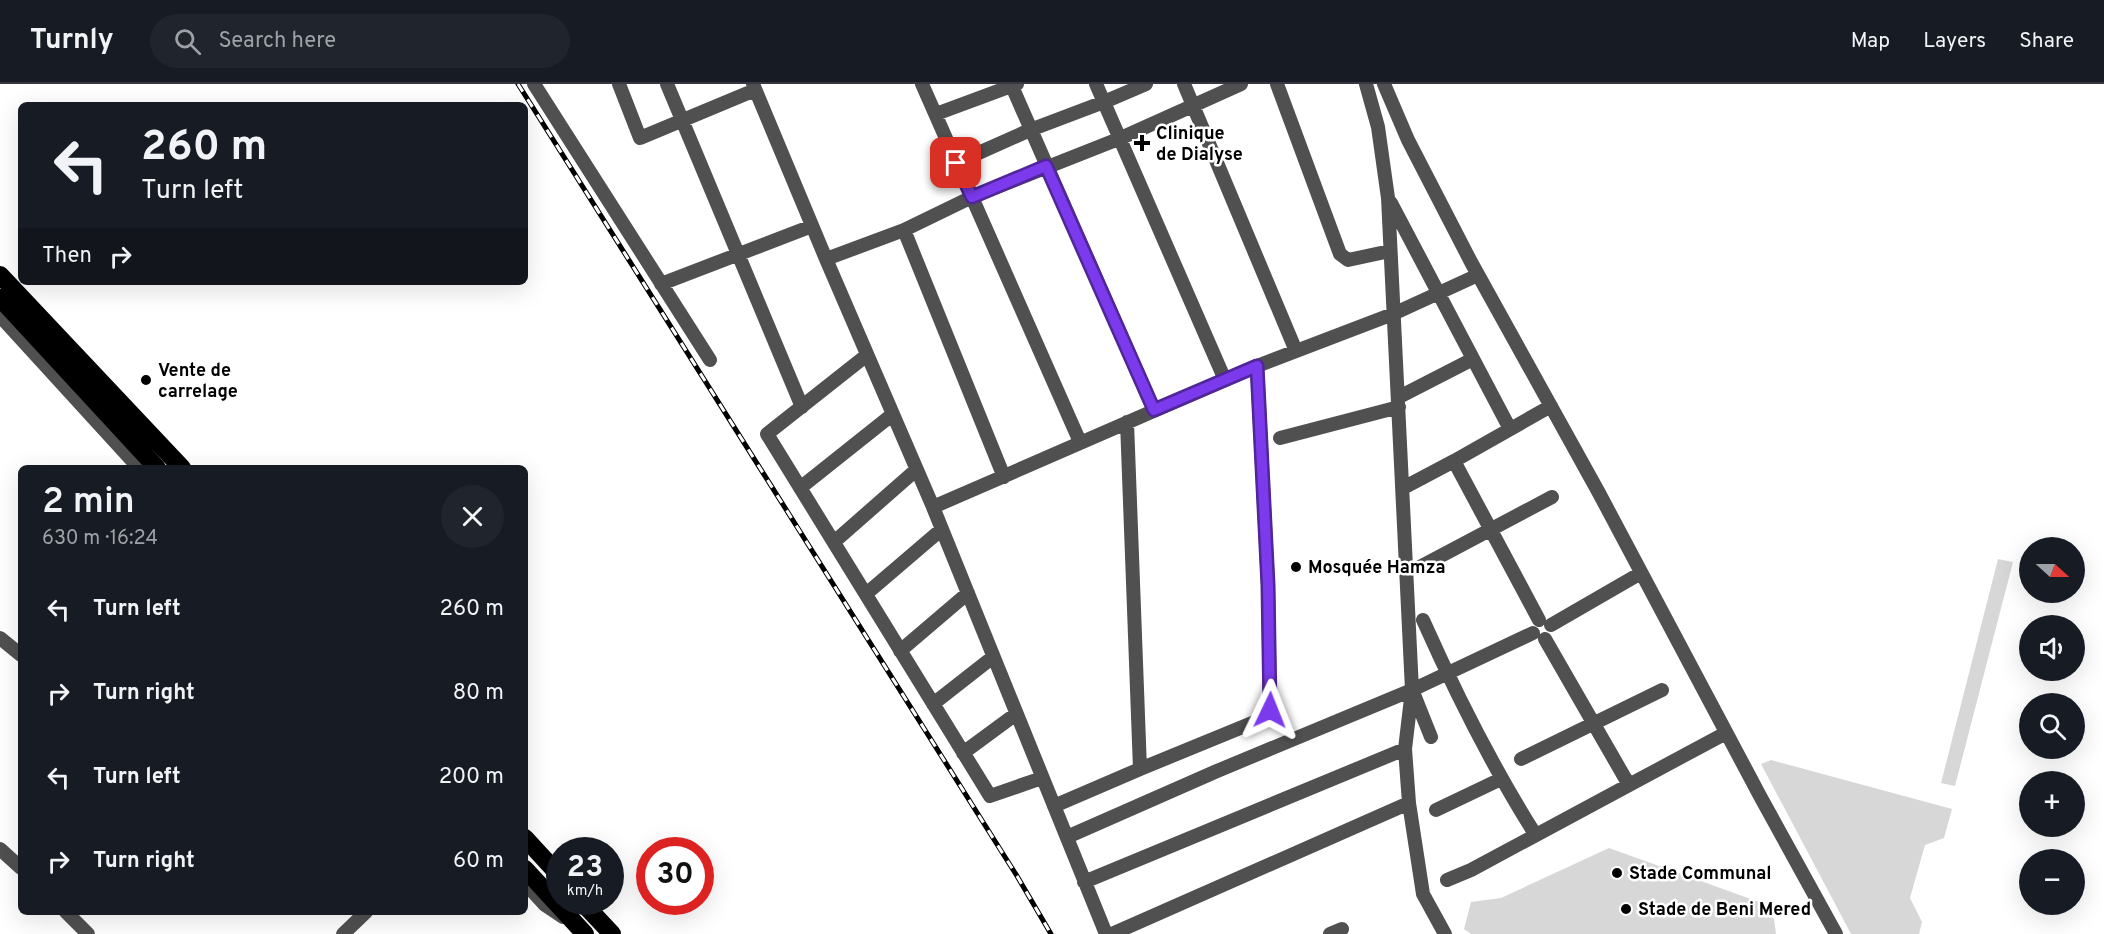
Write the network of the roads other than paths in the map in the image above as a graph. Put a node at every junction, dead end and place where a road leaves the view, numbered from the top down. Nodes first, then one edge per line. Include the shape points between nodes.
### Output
1 (534, 84) edge
2 (618, 84) edge
3 (667, 84) edge
4 (922, 84) edge
5 (1096, 84) edge
6 (1146, 84) edge
7 (1184, 84) edge
8 (1241, 84) edge
9 (1277, 84) edge
10 (1366, 84) edge
11 (1383, 84) edge
12 (1013, 85) edge
13 (754, 87) edge
14 (1213, 89) edge
15 (1104, 102) junction
16 (1194, 106) junction
17 (936, 114) junction
18 (683, 122) junction
19 (1030, 130) junction
20 (1121, 138) junction
21 (956, 163) junction
22 (1046, 166) junction
23 (972, 197) junction
24 (1388, 198) junction
25 (812, 226) junction
26 (904, 230) junction
27 (1390, 251) junction
28 (738, 254) junction
29 (826, 259) junction
30 (0, 275) edge
31 (1478, 275) junction
32 (661, 284) junction
33 (1437, 293) junction
34 (0, 298) edge
35 (1393, 314) junction
36 (0, 316) edge
37 (1296, 351) junction
38 (867, 356) junction
39 (1473, 359) junction
40 (710, 360) dead end
41 (1257, 366) junction
42 (1225, 380) junction
43 (1399, 402) junction
44 (1551, 406) junction
45 (802, 407) junction
46 (1154, 410) junction
47 (892, 414) junction
48 (1127, 422) junction
49 (1510, 429) junction
50 (1280, 438) dead end
51 (1080, 442) junction
52 (1454, 461) junction
53 (136, 465) edge
54 (154, 465) edge
55 (179, 465) edge
56 (916, 470) junction
57 (1004, 477) junction
58 (800, 488) junction
59 (1403, 488) junction
60 (1552, 497) dead end
61 (933, 507) junction
62 (942, 529) junction
63 (1490, 529) junction
64 (834, 542) junction
65 (1418, 568) dead end
66 (1641, 573) junction
67 (968, 593) junction
68 (866, 594) junction
69 (1423, 620) dead end
70 (1545, 622) junction
71 (1539, 636) junction
72 (0, 638) edge
73 (900, 651) junction
74 (18, 653) edge
75 (993, 657) junction
76 (1446, 674) junction
77 (1412, 690) junction
78 (1662, 690) dead end
79 (933, 704) junction
80 (1016, 714) junction
81 (1592, 723) junction
82 (1726, 733) junction
83 (1431, 737) dead end
84 (1405, 749) junction
85 (963, 753) junction
86 (1521, 759) dead end
87 (1140, 769) junction
88 (1042, 778) junction
89 (1501, 779) junction
90 (1629, 785) junction
91 (1409, 803) junction
92 (1054, 807) junction
93 (1436, 810) dead end
94 (1536, 834) junction
95 (1067, 837) junction
96 (528, 841) edge
97 (0, 849) edge
98 (546, 861) edge
99 (18, 865) edge
100 (528, 872) edge
101 (1447, 880) dead end
102 (1084, 882) junction
103 (528, 886) edge
104 (69, 915) edge
105 (363, 915) edge
106 (594, 915) edge
107 (581, 930) edge
108 (88, 934) edge
109 (343, 934) edge
110 (612, 934) edge
111 (1106, 934) edge
112 (1112, 934) edge
113 (1445, 934) edge
114 (1836, 934) edge

1 - 32 street
2 - 18 street via 640,138
3 - 18 street
4 - 17 street
5 - 15 street
6 - 15 street
7 - 16 street
8 - 14 street
9 - 27 street via 1340,254 1348,260
10 - 24 street via 1378,127
11 - 31 street
12 - 17 street
12 - 19 street
13 - 18 street
13 - 25 street
14 - 16 street
15 - 19 street
15 - 20 street
16 - 20 street
16 - 37 street
17 - 21 street
18 - 28 street
19 - 21 street
19 - 22 street
20 - 22 street
20 - 42 street
21 - 23 street
22 - 23 street
22 - 46 street
23 - 26 street
23 - 51 street
24 - 27 street
24 - 33 street
25 - 28 street
25 - 29 street
26 - 29 street
26 - 57 street
27 - 35 street
28 - 32 street
28 - 45 street
29 - 38 street
30 - 55 highway
31 - 33 street
31 - 44 street
32 - 40 street
33 - 35 street
33 - 39 street
34 - 54 highway
35 - 37 street
35 - 43 street
36 - 53 street
37 - 41 street
38 - 45 street
38 - 47 street
39 - 43 street
39 - 49 street
41 - 42 street
41 - 87 street via 1270,710 1262,719
42 - 46 street
43 - 50 street
43 - 59 street
44 - 49 street
44 - 66 street
45 - 58 street via 767,434
46 - 48 street
47 - 56 street
47 - 58 street
48 - 51 street
48 - 87 street
49 - 52 street
51 - 57 street
52 - 59 street
52 - 63 street
56 - 61 street
56 - 64 street
57 - 61 street
58 - 64 street
59 - 77 street
60 - 63 street
61 - 62 street
62 - 67 street
62 - 68 street
63 - 65 street
63 - 70 street
64 - 68 street
66 - 70 street
66 - 82 street
67 - 73 street
67 - 75 street
68 - 73 street
69 - 76 street
70 - 71 street via 1551,631
71 - 76 street
71 - 81 street
72 - 74 street
73 - 79 street
75 - 79 street
75 - 80 street
76 - 77 street
76 - 89 street
77 - 83 street
77 - 84 street
77 - 95 street
78 - 81 street
79 - 85 street
80 - 85 street
80 - 88 street
81 - 86 street
81 - 90 street
82 - 90 street
82 - 114 street
84 - 91 street
84 - 102 street
85 - 88 street via 990,796
87 - 92 street
88 - 92 street
89 - 93 street
89 - 94 street
90 - 94 street
91 - 112 street
91 - 113 street via 1423,894
92 - 95 street
94 - 101 street
95 - 102 street
96 - 98 highway
97 - 99 street
100 - 107 highway
102 - 111 street
103 - 107 street via 545,905
104 - 108 street
105 - 109 street
106 - 110 highway

